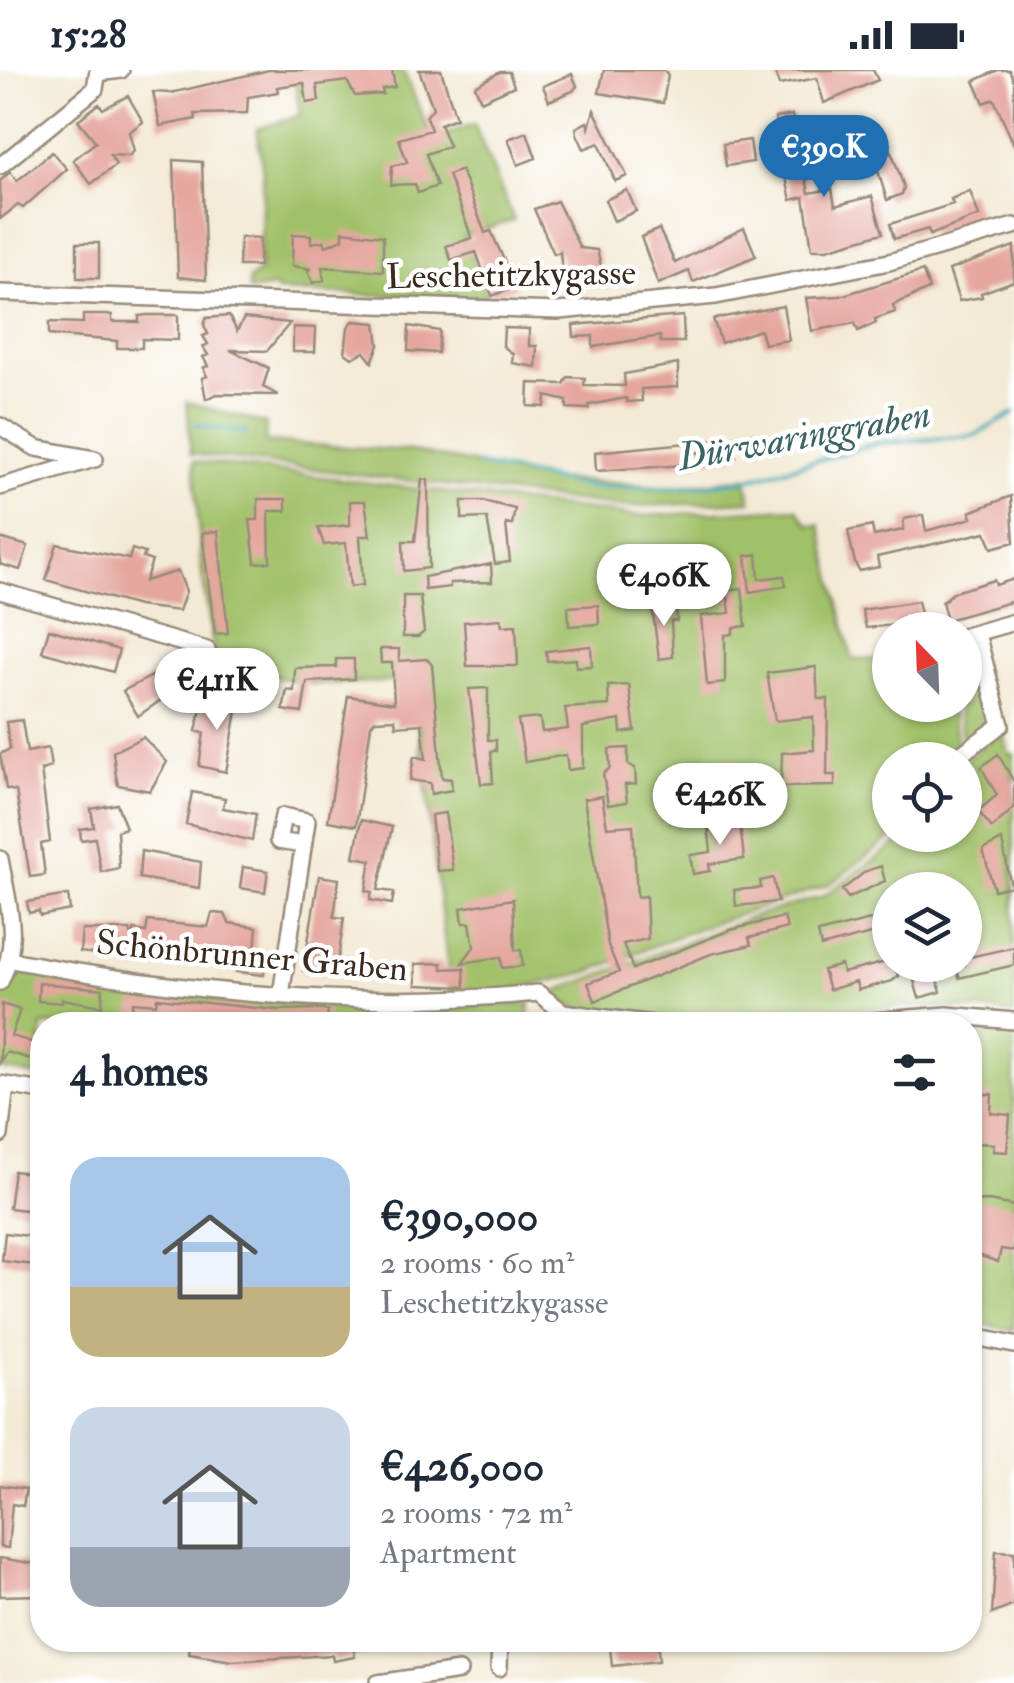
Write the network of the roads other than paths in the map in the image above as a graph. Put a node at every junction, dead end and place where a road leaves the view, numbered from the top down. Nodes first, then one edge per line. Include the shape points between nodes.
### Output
1 (121, 70) edge
2 (98, 72) edge
3 (0, 166) edge
4 (1014, 226) edge
5 (0, 293) edge
6 (0, 426) edge
7 (0, 487) edge
8 (0, 591) edge
9 (1014, 622) edge
10 (982, 632) edge
11 (208, 650) dead end
12 (982, 668) edge
13 (978, 742) edge
14 (303, 845) dead end
15 (0, 859) edge
16 (12, 960) junction
17 (0, 982) edge
18 (281, 994) junction
19 (563, 1012) edge
20 (982, 1018) edge
21 (1014, 1021) edge
22 (3, 1084) edge
23 (30, 1089) edge
24 (0, 1135) edge
25 (982, 1338) edge
26 (1014, 1345) edge
27 (499, 1652) edge
28 (498, 1668) dead end
29 (459, 1671) dead end
30 (378, 1683) edge

1 - 2 street
2 - 3 street via 95,89
4 - 5 street, Leschetitzkygasse via 889,262 716,296 559,311
6 - 7 street via 36,448 95,459
8 - 11 street
9 - 10 street
12 - 13 street via 1001,725
14 - 18 street
15 - 16 street
16 - 17 street
16 - 18 street, Schönbrunner Graben
18 - 19 street, Schönbrunner Graben via 398,1000 538,993
20 - 21 street
22 - 23 street
22 - 24 street
25 - 26 street
27 - 28 street
29 - 30 street

